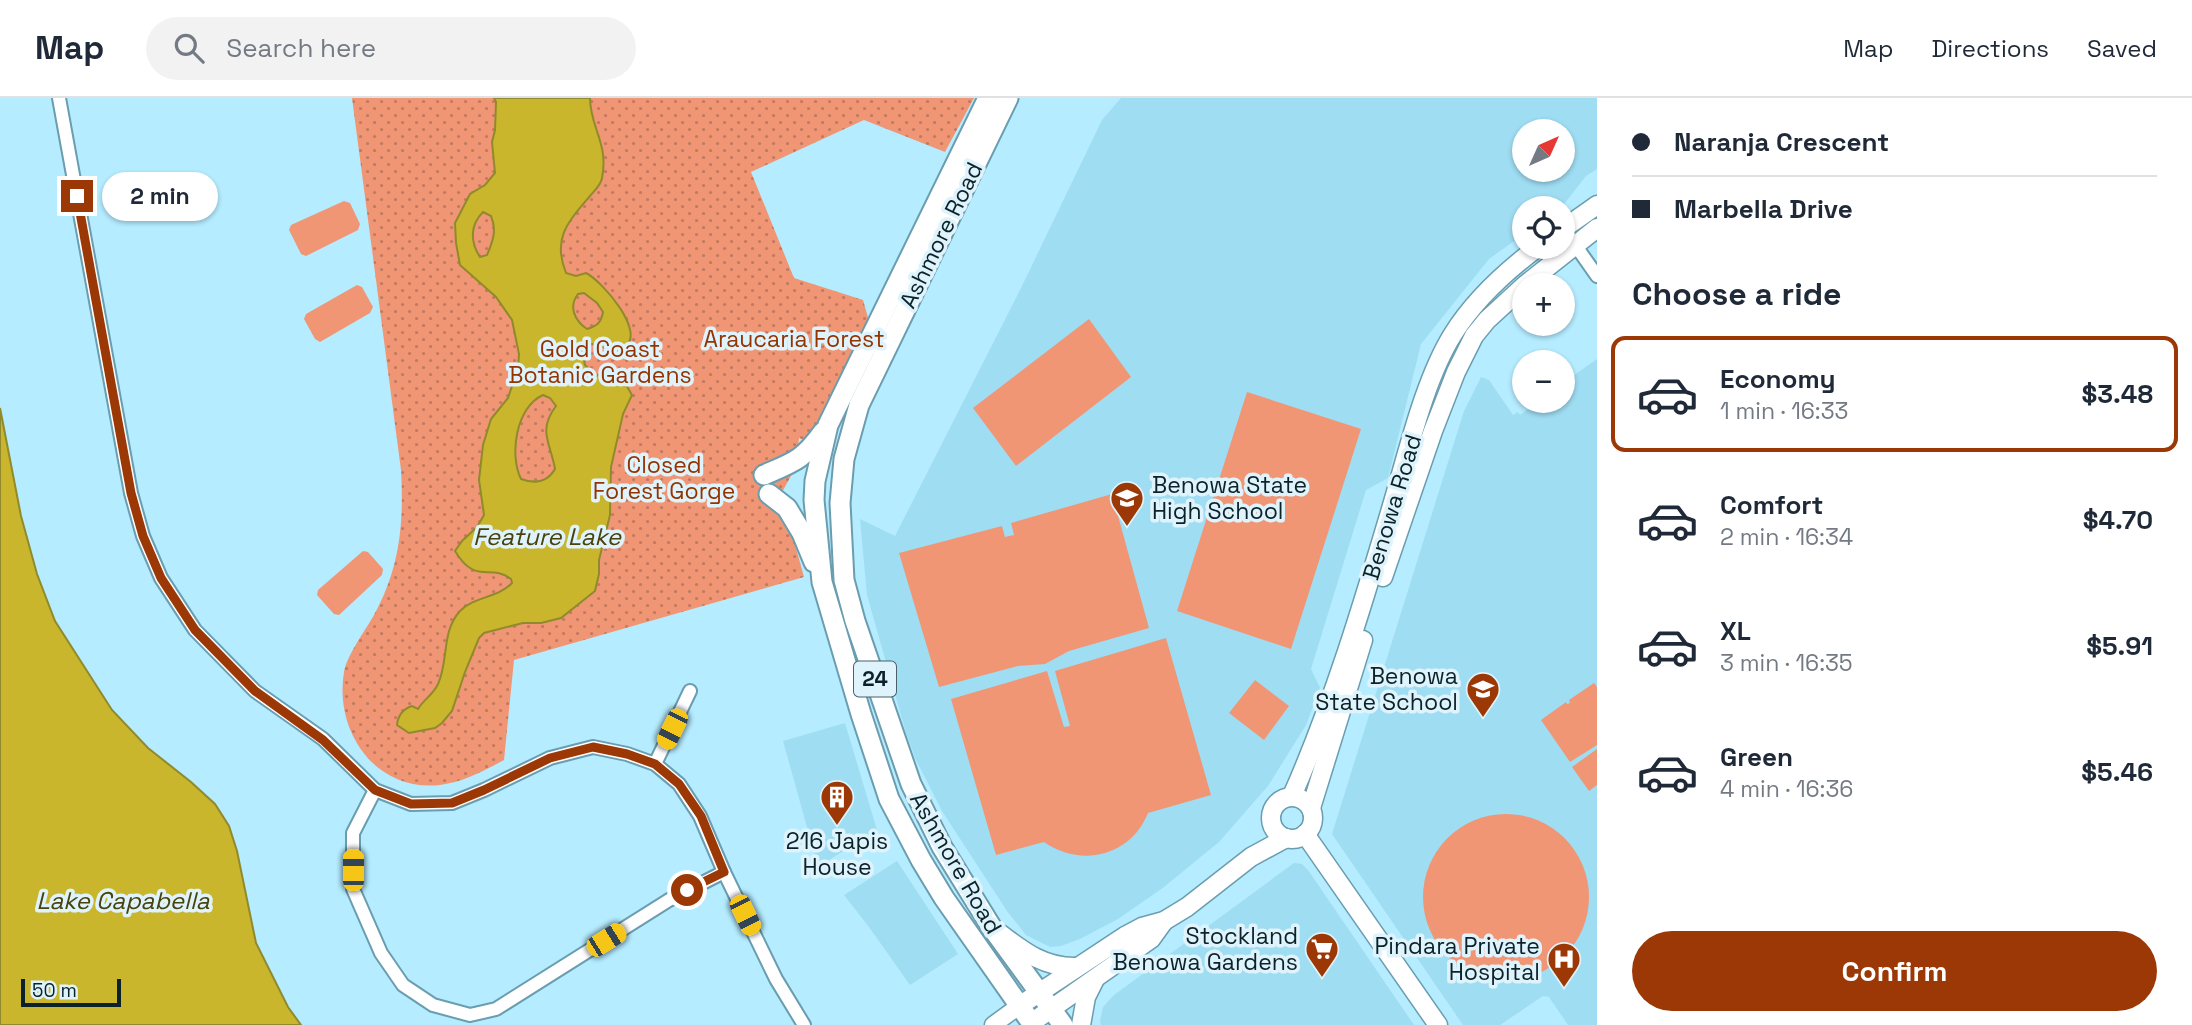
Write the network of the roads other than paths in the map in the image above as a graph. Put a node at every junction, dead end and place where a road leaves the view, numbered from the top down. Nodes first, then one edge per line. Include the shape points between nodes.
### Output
1 (59, 98) edge
2 (988, 98) edge
3 (1008, 98) edge
4 (1597, 205) edge
5 (1575, 220) edge
6 (1597, 228) edge
7 (1576, 246) junction
8 (1524, 259) edge
9 (1540, 273) edge
10 (1597, 276) edge
11 (1512, 296) edge
12 (828, 425) junction
13 (822, 582) junction
14 (690, 691) dead end
15 (655, 764) junction
16 (375, 790) junction
17 (1292, 796) junction
18 (1311, 808) junction
19 (1280, 833) junction
20 (1305, 834) junction
21 (724, 872) junction
22 (1164, 921) junction
23 (992, 928) junction
24 (1077, 967) junction
25 (1095, 979) junction
26 (1038, 993) junction
27 (1019, 1006) junction
28 (1057, 1017) edge
29 (1031, 1024) edge
30 (804, 1025) edge
31 (993, 1025) edge
32 (1082, 1025) edge
33 (1438, 1025) edge

1 - 16 street via 131,493 161,578 195,630 255,691 323,740
2 - 12 main road, Ashmore Road / 24
3 - 23 main road, Ashmore Road / 24 via 859,405 844,459 840,503 844,580 911,784 942,847
4 - 5 main road
6 - 7 main road, Benowa Road
7 - 9 main road, Benowa Road
7 - 10 street
8 - 17 main road, Benowa Road via 1473,307 1440,358 1340,673
11 - 18 main road, Benowa Road via 1474,336 1456,372 1383,577
12 - 13 main road, Ashmore Road / 24 via 814,500
12 - 13 main road via 810,450 766,485 802,533
13 - 27 main road, Ashmore Road / 24 via 889,799 932,879
14 - 15 street
15 - 16 street via 593,747 550,758 452,803 411,804
15 - 21 street via 679,784 701,816
16 - 21 street via 353,833 353,889 381,953 403,985 433,1005 470,1014 496,1009 669,900
17 - 18 main road
17 - 19 main road via 1280,800 1272,810 1271,822
18 - 20 main road via 1313,822
19 - 20 main road via 1293,839
19 - 22 main road via 1203,896
20 - 33 main road
21 - 30 street
22 - 24 main road via 1142,927
22 - 25 main road via 1151,939
23 - 24 main road via 1045,963
23 - 26 main road, Ashmore Road / 24
24 - 26 main road
25 - 28 main road
25 - 32 main road
26 - 27 main road
26 - 28 main road, Ashmore Road / 24
27 - 29 main road, Ashmore Road / 24
27 - 31 street
28 - 29 main road

